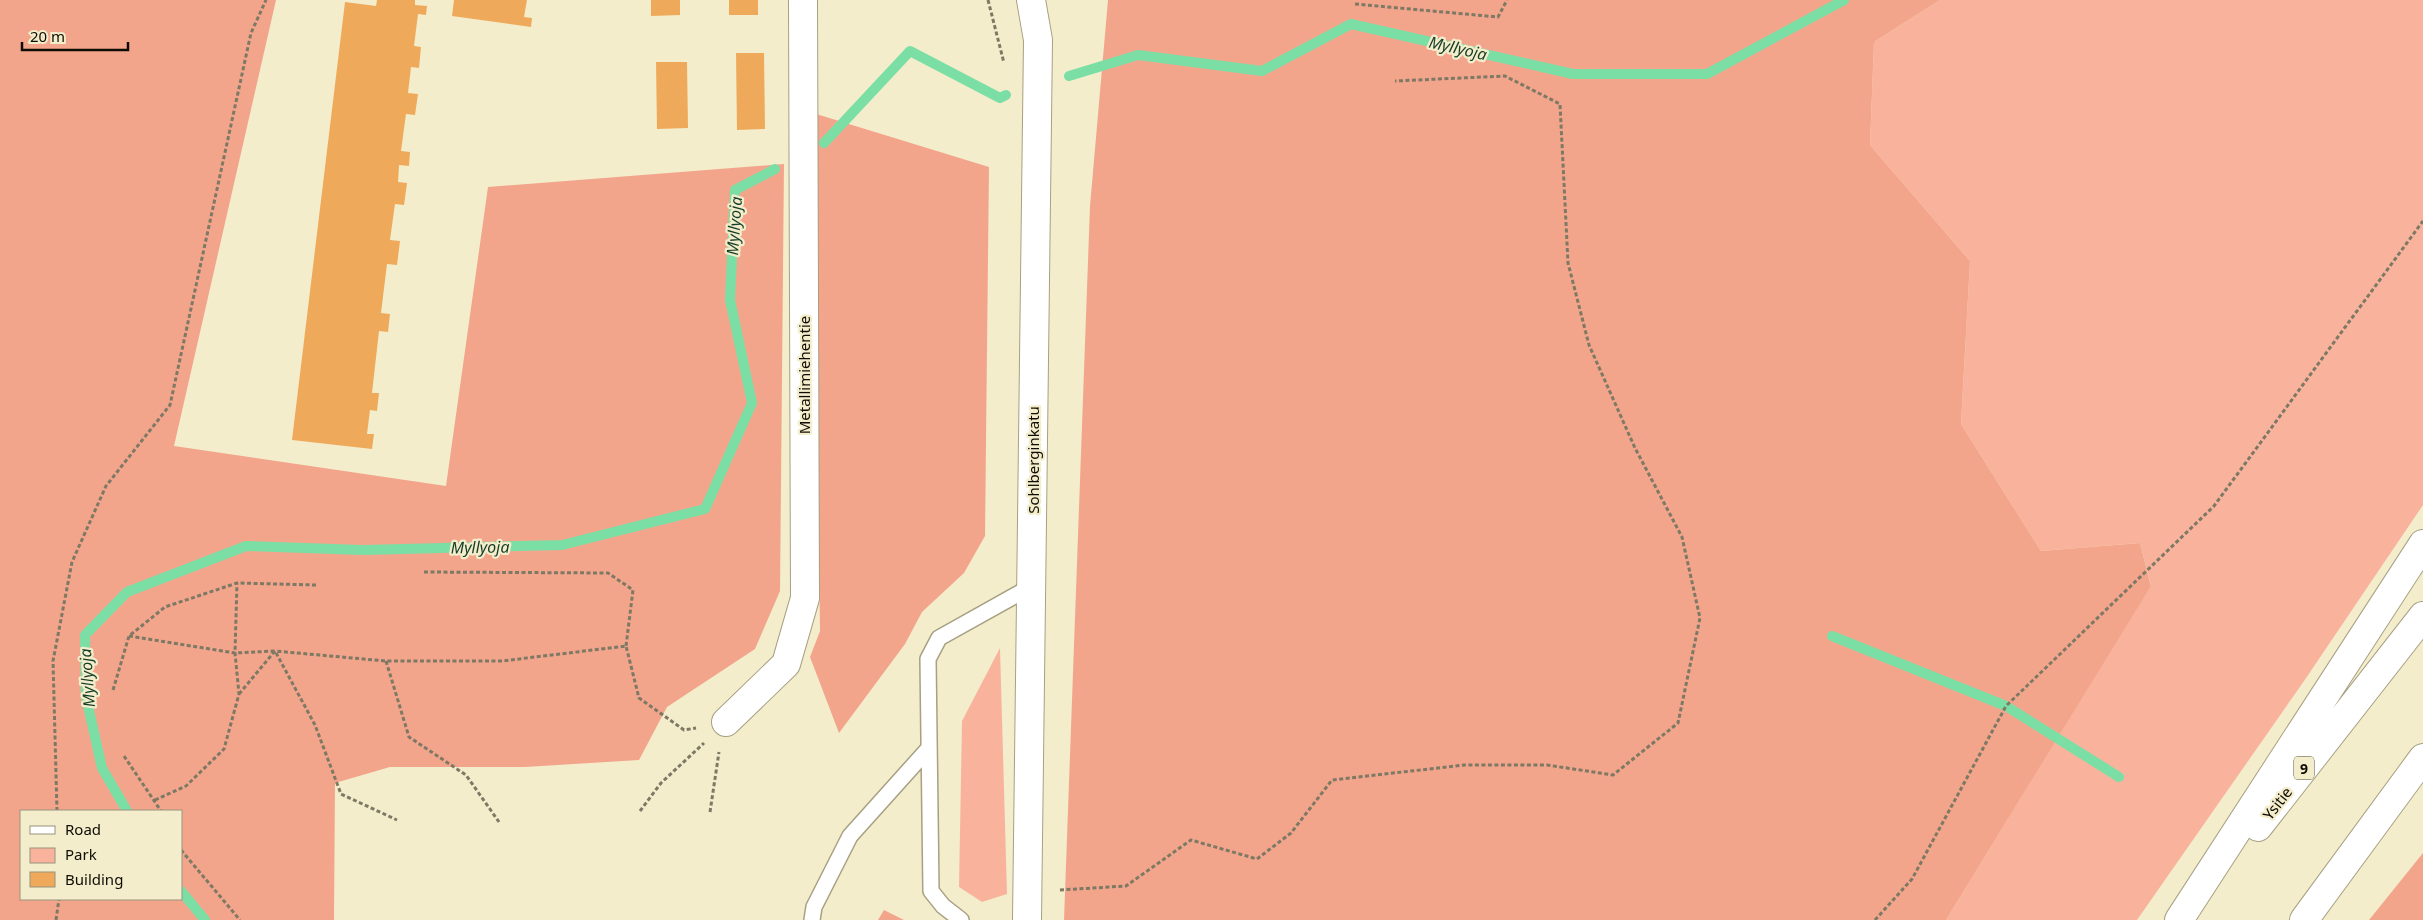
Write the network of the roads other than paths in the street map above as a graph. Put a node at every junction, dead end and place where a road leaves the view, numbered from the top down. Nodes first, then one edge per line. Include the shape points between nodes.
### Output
1 (803, 0) edge
2 (1031, 0) edge
3 (2423, 544) edge
4 (1032, 586) junction
5 (2423, 616) edge
6 (726, 722) road end
7 (929, 748) junction
8 (2423, 758) edge
9 (812, 920) edge
10 (961, 920) edge
11 (1027, 920) edge
12 (2179, 920) edge
13 (2186, 920) edge
14 (2304, 920) edge

1 - 6 main road, Metallimiehentie via 805,592 786,664
2 - 4 main road, Sohlberginkatu via 1038,40
3 - 12 main road
4 - 7 lane via 939,638 928,659
4 - 11 main road, Sohlberginkatu
5 - 13 main road, Ysitie / 9
7 - 9 lane via 850,836 814,907
7 - 10 lane via 931,891
8 - 14 main road

